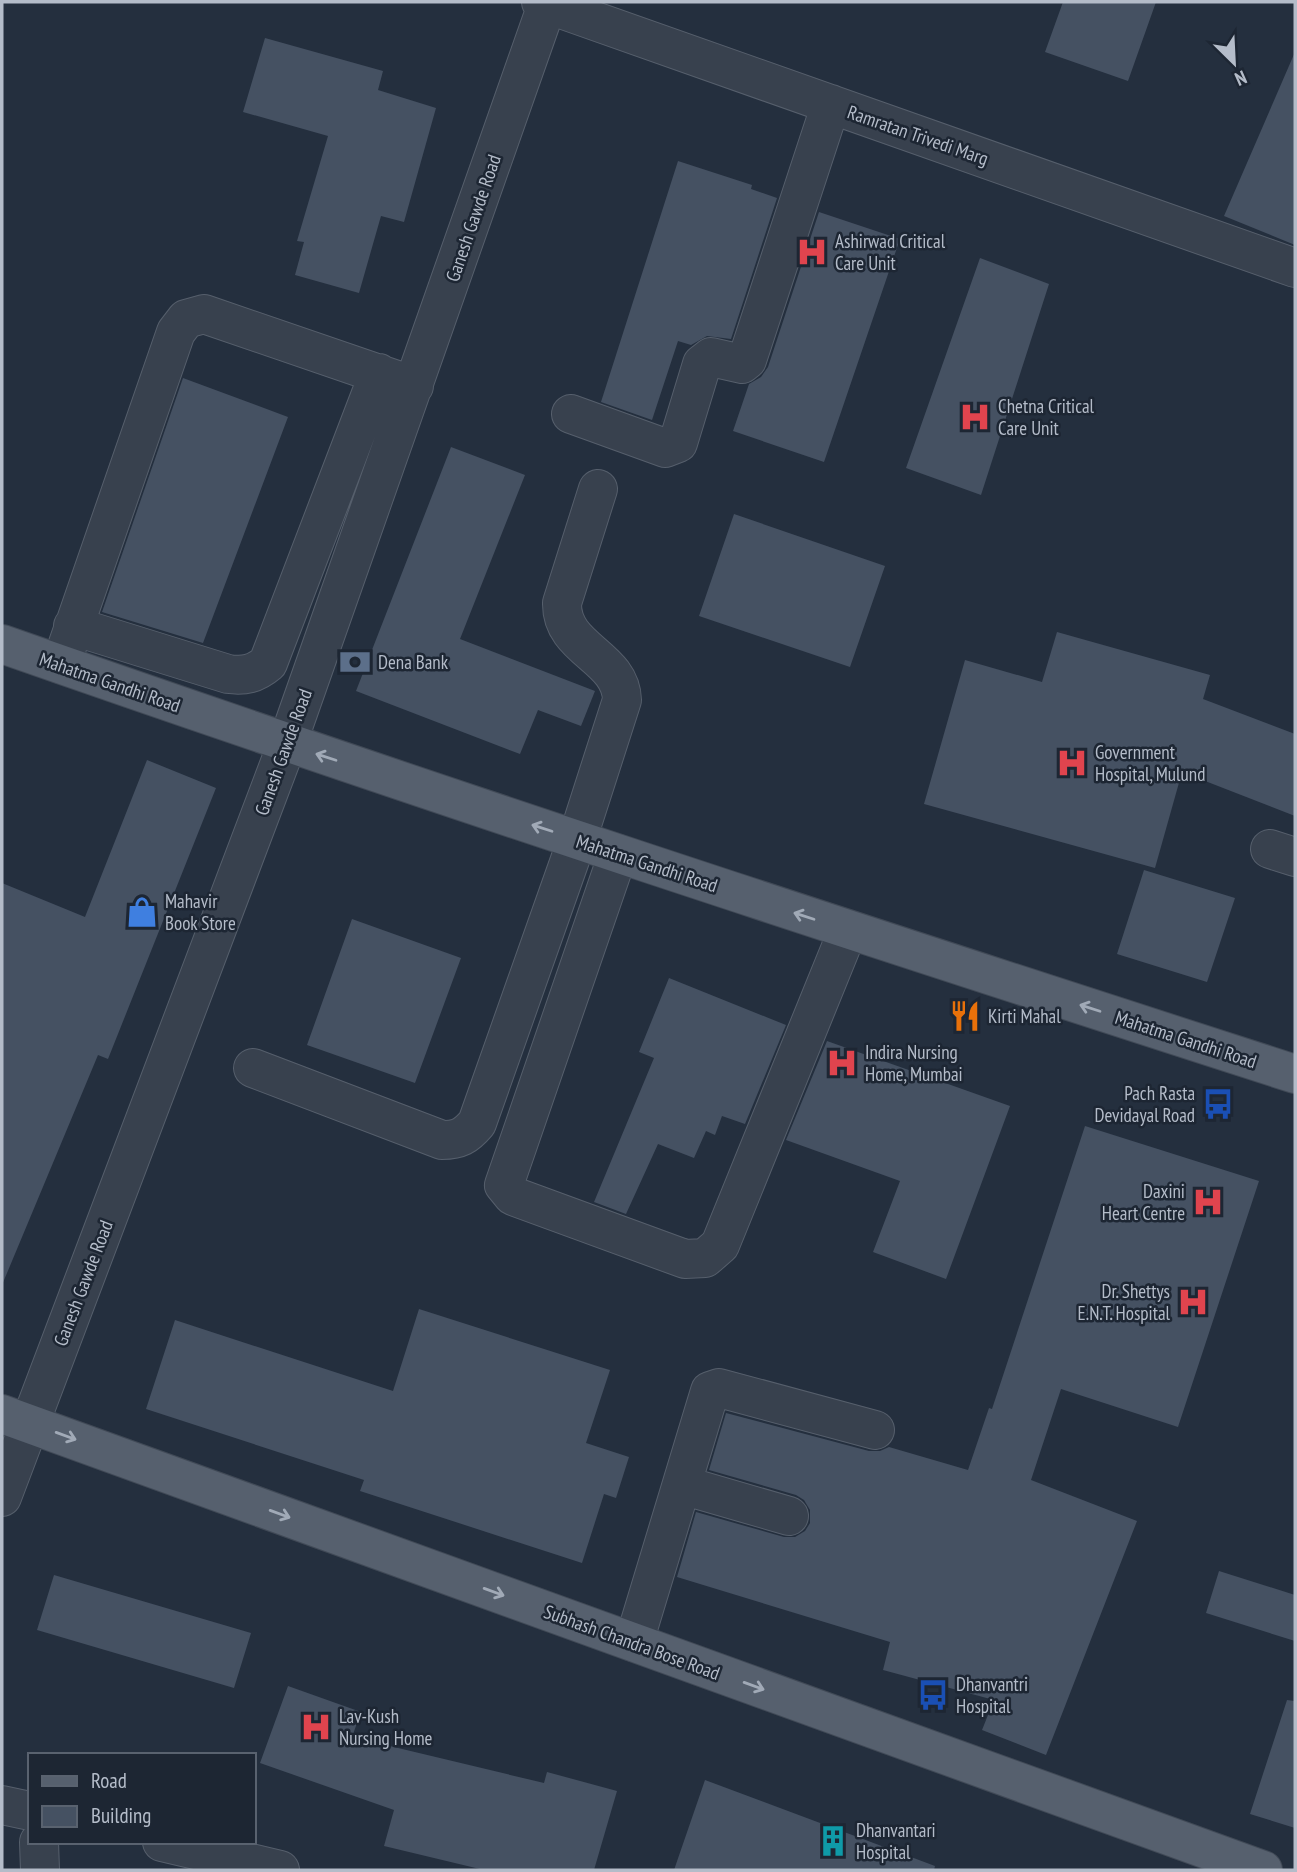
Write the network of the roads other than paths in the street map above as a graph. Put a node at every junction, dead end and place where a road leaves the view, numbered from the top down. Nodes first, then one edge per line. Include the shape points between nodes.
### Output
1 (546, 2) edge
2 (831, 104) junction
3 (1295, 268) edge
4 (396, 379) junction
5 (571, 414) dead end
6 (598, 489) dead end
7 (73, 626) junction
8 (2, 644) edge
9 (61, 664) junction
10 (287, 744) junction
11 (577, 840) junction
12 (618, 854) junction
13 (849, 930) junction
14 (253, 1068) dead end
15 (1295, 1074) edge
16 (16, 1418) edge
17 (876, 1430) dead end
18 (682, 1485) junction
19 (2, 1497) edge
20 (789, 1516) dead end
21 (634, 1642) junction
22 (2, 1805) edge
23 (28, 1811) edge
24 (39, 1844) edge
25 (170, 1844) edge
26 (40, 1870) edge
27 (280, 1870) edge
28 (1263, 1870) edge

1 - 2 street, Ramratan Trivedi Marg
1 - 4 street, Ganesh Gawde Road
2 - 3 street, Ramratan Trivedi Marg
2 - 5 street via 747,360 743,364 711,357 702,363 678,443 664,448
4 - 7 street via 268,663 257,672 228,674
4 - 7 street via 204,314 186,319 176,332
4 - 10 street, Ganesh Gawde Road
6 - 11 street via 562,603 562,619 569,632 615,675 622,700
7 - 9 street
8 - 9 main road, Mahatma Gandhi Road
9 - 10 main road, Mahatma Gandhi Road
11 -> 10 main road, Mahatma Gandhi Road
10 - 16 street, Ganesh Gawde Road
11 - 12 main road, Mahatma Gandhi Road
11 - 14 street via 477,1123 468,1134 442,1140
13 -> 12 main road, Mahatma Gandhi Road
12 - 13 street via 504,1185 513,1196 685,1259 705,1258 720,1245
15 -> 13 main road, Mahatma Gandhi Road
16 - 19 street, Ganesh Gawde Road
16 -> 21 main road, Subhash Chandra Bose Road
17 - 18 street via 719,1388 710,1391
18 - 20 street
18 - 21 street
21 -> 28 main road, Subhash Chandra Bose Road
22 - 23 street
24 - 26 street
25 - 27 street

